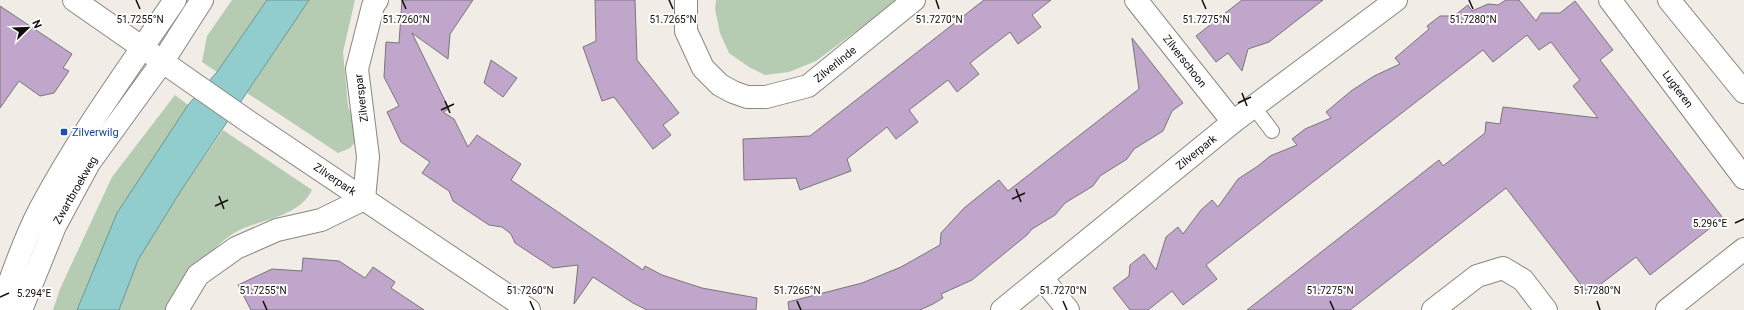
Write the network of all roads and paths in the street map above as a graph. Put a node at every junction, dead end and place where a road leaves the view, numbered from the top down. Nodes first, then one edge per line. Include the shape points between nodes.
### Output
1 (74, 0) edge
2 (175, 0) edge
3 (202, 0) edge
4 (377, 0) edge
5 (686, 0) edge
6 (914, 0) edge
7 (1136, 0) edge
8 (1396, 0) edge
9 (1610, 0) edge
10 (1669, 0) edge
11 (143, 47) junction
12 (169, 65) junction
13 (1744, 92) edge
14 (1253, 106) junction
15 (1233, 122) junction
16 (1272, 131) dead end
17 (1744, 178) edge
18 (364, 199) junction
19 (1744, 249) edge
20 (1042, 278) junction
21 (0, 310) edge
22 (21, 310) edge
23 (177, 310) edge
24 (529, 310) edge
25 (1002, 310) edge
26 (1068, 310) edge
27 (1433, 310) edge
28 (1546, 310) edge
29 (1667, 310) edge

1 - 11 street, Zilverpark
2 - 11 street, Zwartbroekweg
3 - 12 street, Zwartbroekweg
4 - 18 street, Zilverspar via 373,6 357,69 368,158
5 - 6 street, Zilverlinde via 686,31 703,68 720,85 747,97 766,97 808,86
7 - 15 street, Zilverschoon
8 - 14 street, Zilverpark
9 - 17 street, Lugteren
10 - 13 street
11 - 12 street, Zilverpark
11 - 21 street, Zwartbroekweg via 74,148 38,213
12 - 18 street, Zilverpark
12 - 22 street, Zwartbroekweg via 89,163 54,226
14 - 15 street, Zilverpark
14 - 16 lane
15 - 20 street, Zilverpark
18 - 23 street via 321,220 277,230 236,248 198,275
18 - 24 street, Zilverpark
19 - 29 street
20 - 25 street, Zilverpark
20 - 26 street
27 - 28 street via 1477,276 1503,268 1523,280

